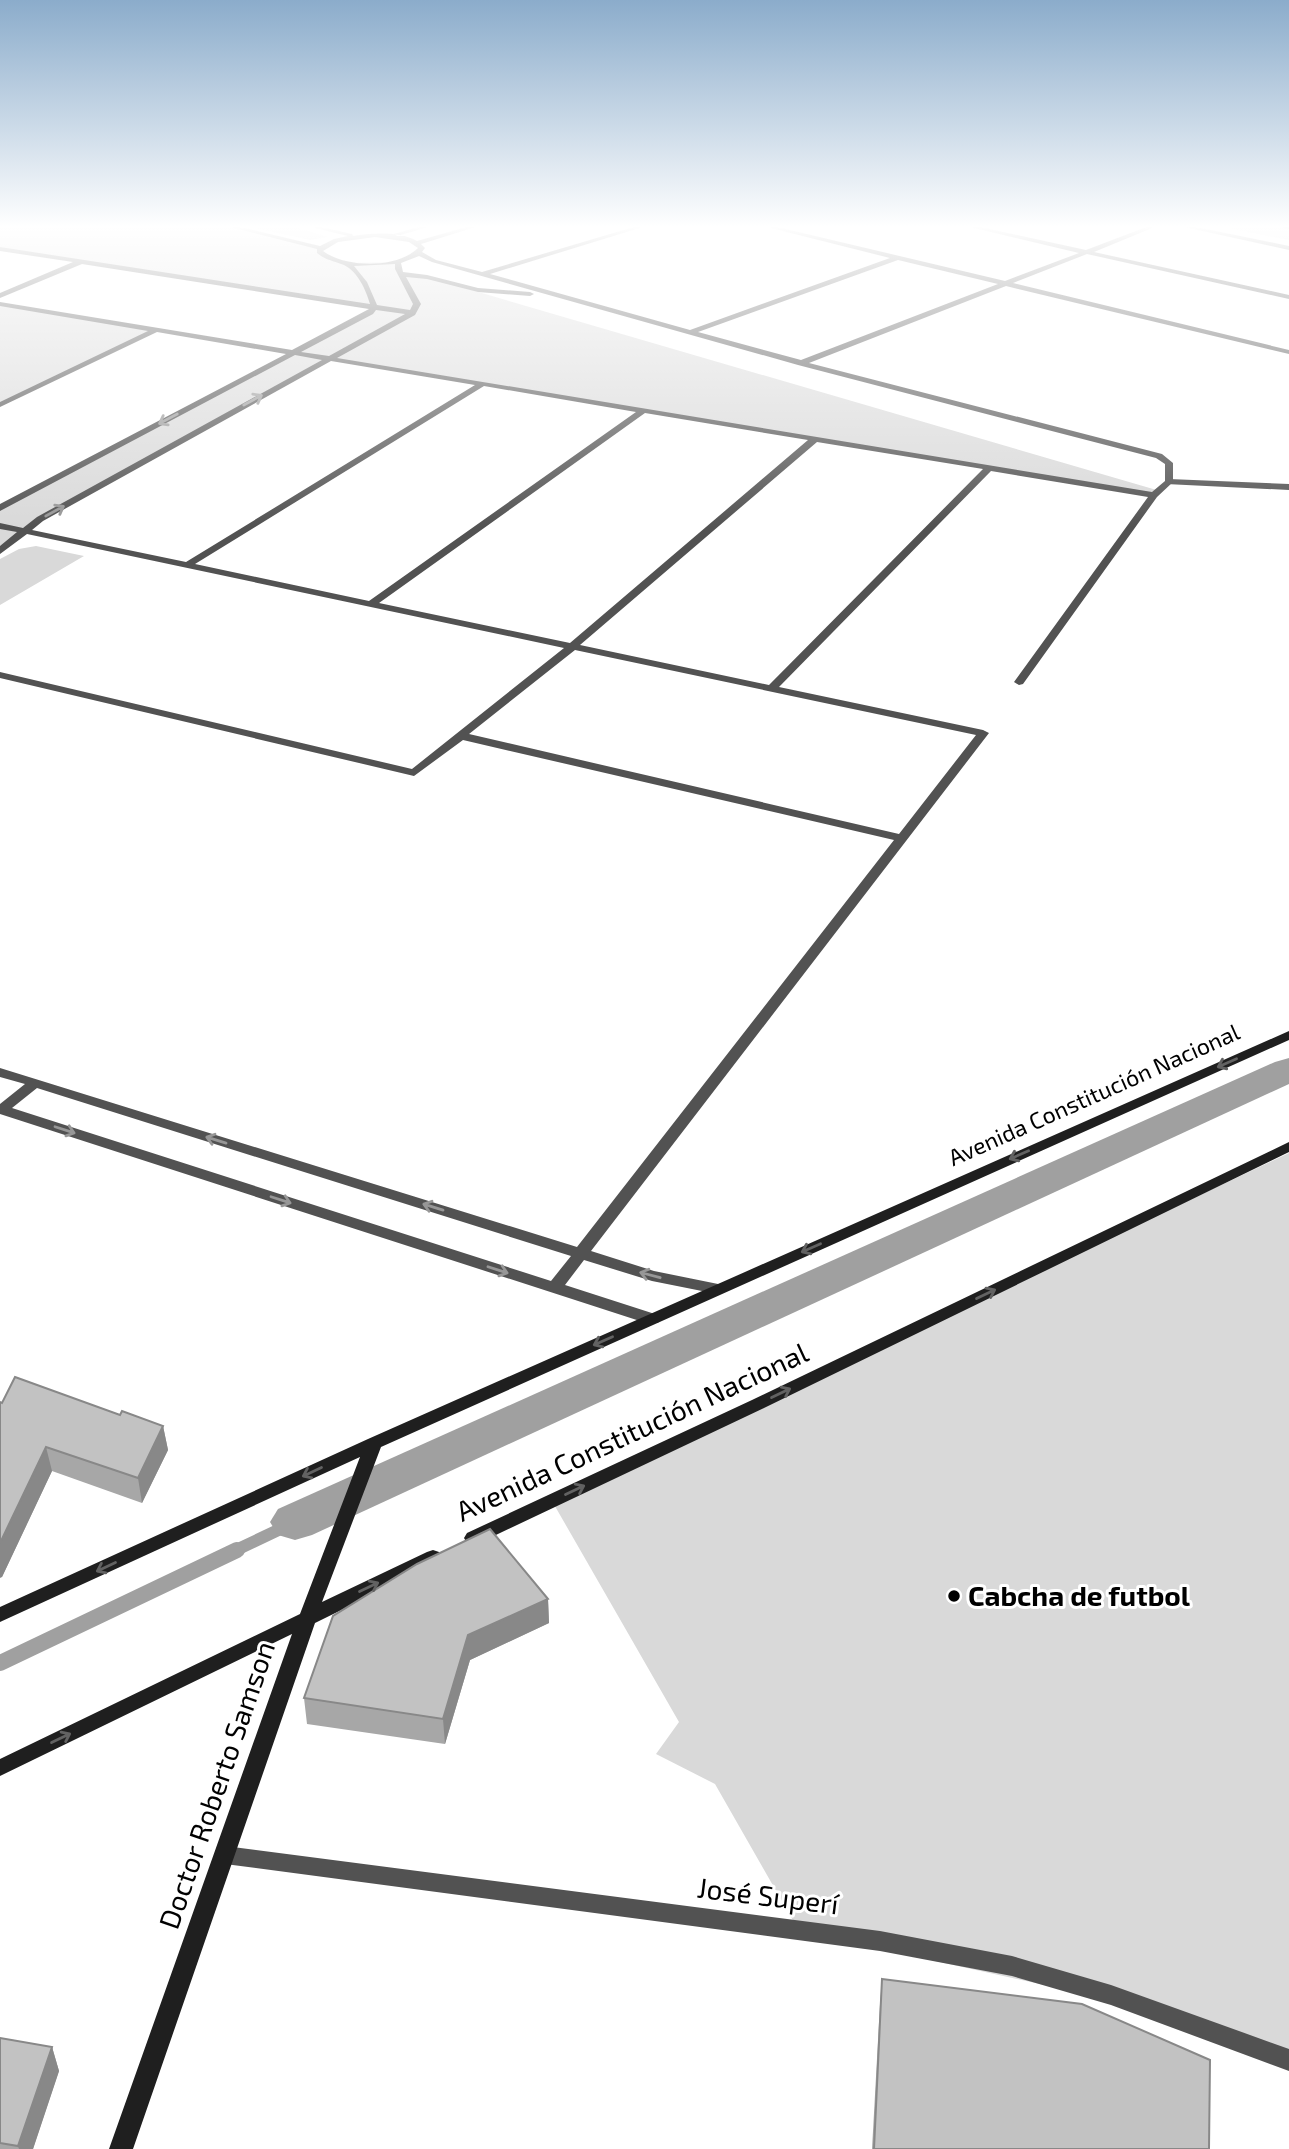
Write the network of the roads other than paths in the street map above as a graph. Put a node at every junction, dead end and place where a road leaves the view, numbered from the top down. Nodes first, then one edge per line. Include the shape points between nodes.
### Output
1 (134, 326) edge
2 (340, 326) edge
3 (388, 326) edge
4 (670, 326) edge
5 (707, 326) edge
6 (894, 326) edge
7 (1183, 326) edge
8 (156, 330) junction
9 (691, 332) junction
10 (1289, 352) edge
11 (295, 353) junction
12 (330, 358) junction
13 (801, 363) junction
14 (482, 384) junction
15 (0, 405) edge
16 (644, 410) junction
17 (816, 438) junction
18 (990, 467) junction
19 (1169, 482) junction
20 (1289, 487) edge
21 (1154, 495) junction
22 (0, 508) edge
23 (0, 526) edge
24 (24, 532) junction
25 (0, 551) edge
26 (186, 566) junction
27 (370, 604) junction
28 (572, 647) junction
29 (0, 675) edge
30 (1019, 682) dead end
31 (771, 689) junction
32 (462, 736) junction
33 (902, 838) junction
34 (1289, 1035) edge
35 (0, 1072) edge
36 (35, 1083) junction
37 (1, 1109) edge
38 (1289, 1146) edge
39 (583, 1254) junction
40 (554, 1288) junction
41 (717, 1289) junction
42 (652, 1319) junction
43 (374, 1443) junction
44 (0, 1615) edge
45 (308, 1616) junction
46 (0, 1768) edge
47 (225, 1855) junction
48 (1289, 2060) edge
49 (121, 2149) edge

1 - 8 street
2 - 11 street
3 - 12 street
4 - 9 street
5 - 9 street
6 - 13 street
7 - 10 street
8 - 11 street
8 - 15 street
9 - 13 street
11 - 12 street
11 -> 22 street
12 - 14 street
24 -> 12 street
13 - 19 street via 1159,456 1169,463
14 - 16 street
14 - 26 street
16 - 17 street
16 - 27 street
17 - 18 street
17 - 28 street
18 - 21 street
18 - 31 street
19 - 20 street
19 - 21 street
21 - 30 street
23 - 24 street
24 - 25 street
24 - 26 street
26 - 27 street
27 - 28 street
28 - 31 street
28 - 32 street
29 - 32 street via 414,774
31 - 33 street via 984,733
32 - 33 street
33 - 39 street
34 -> 41 main road, Avenida Constitución Nacional
35 - 36 street
36 - 37 street
39 -> 36 street
37 -> 40 street
45 -> 38 main road, Avenida Constitución Nacional
39 - 40 street
41 -> 39 street via 652,1276
40 - 42 street
41 - 42 main road, Avenida Constitución Nacional
42 -> 43 main road, Avenida Constitución Nacional
43 -> 44 main road, Avenida Constitución Nacional
43 - 45 main road, Doctor Roberto Samson
46 -> 45 main road, Avenida Constitución Nacional
45 - 47 main road, Doctor Roberto Samson
47 - 48 street, José Superí via 880,1941 999,1964 1111,1995
47 - 49 main road, Doctor Roberto Samson

